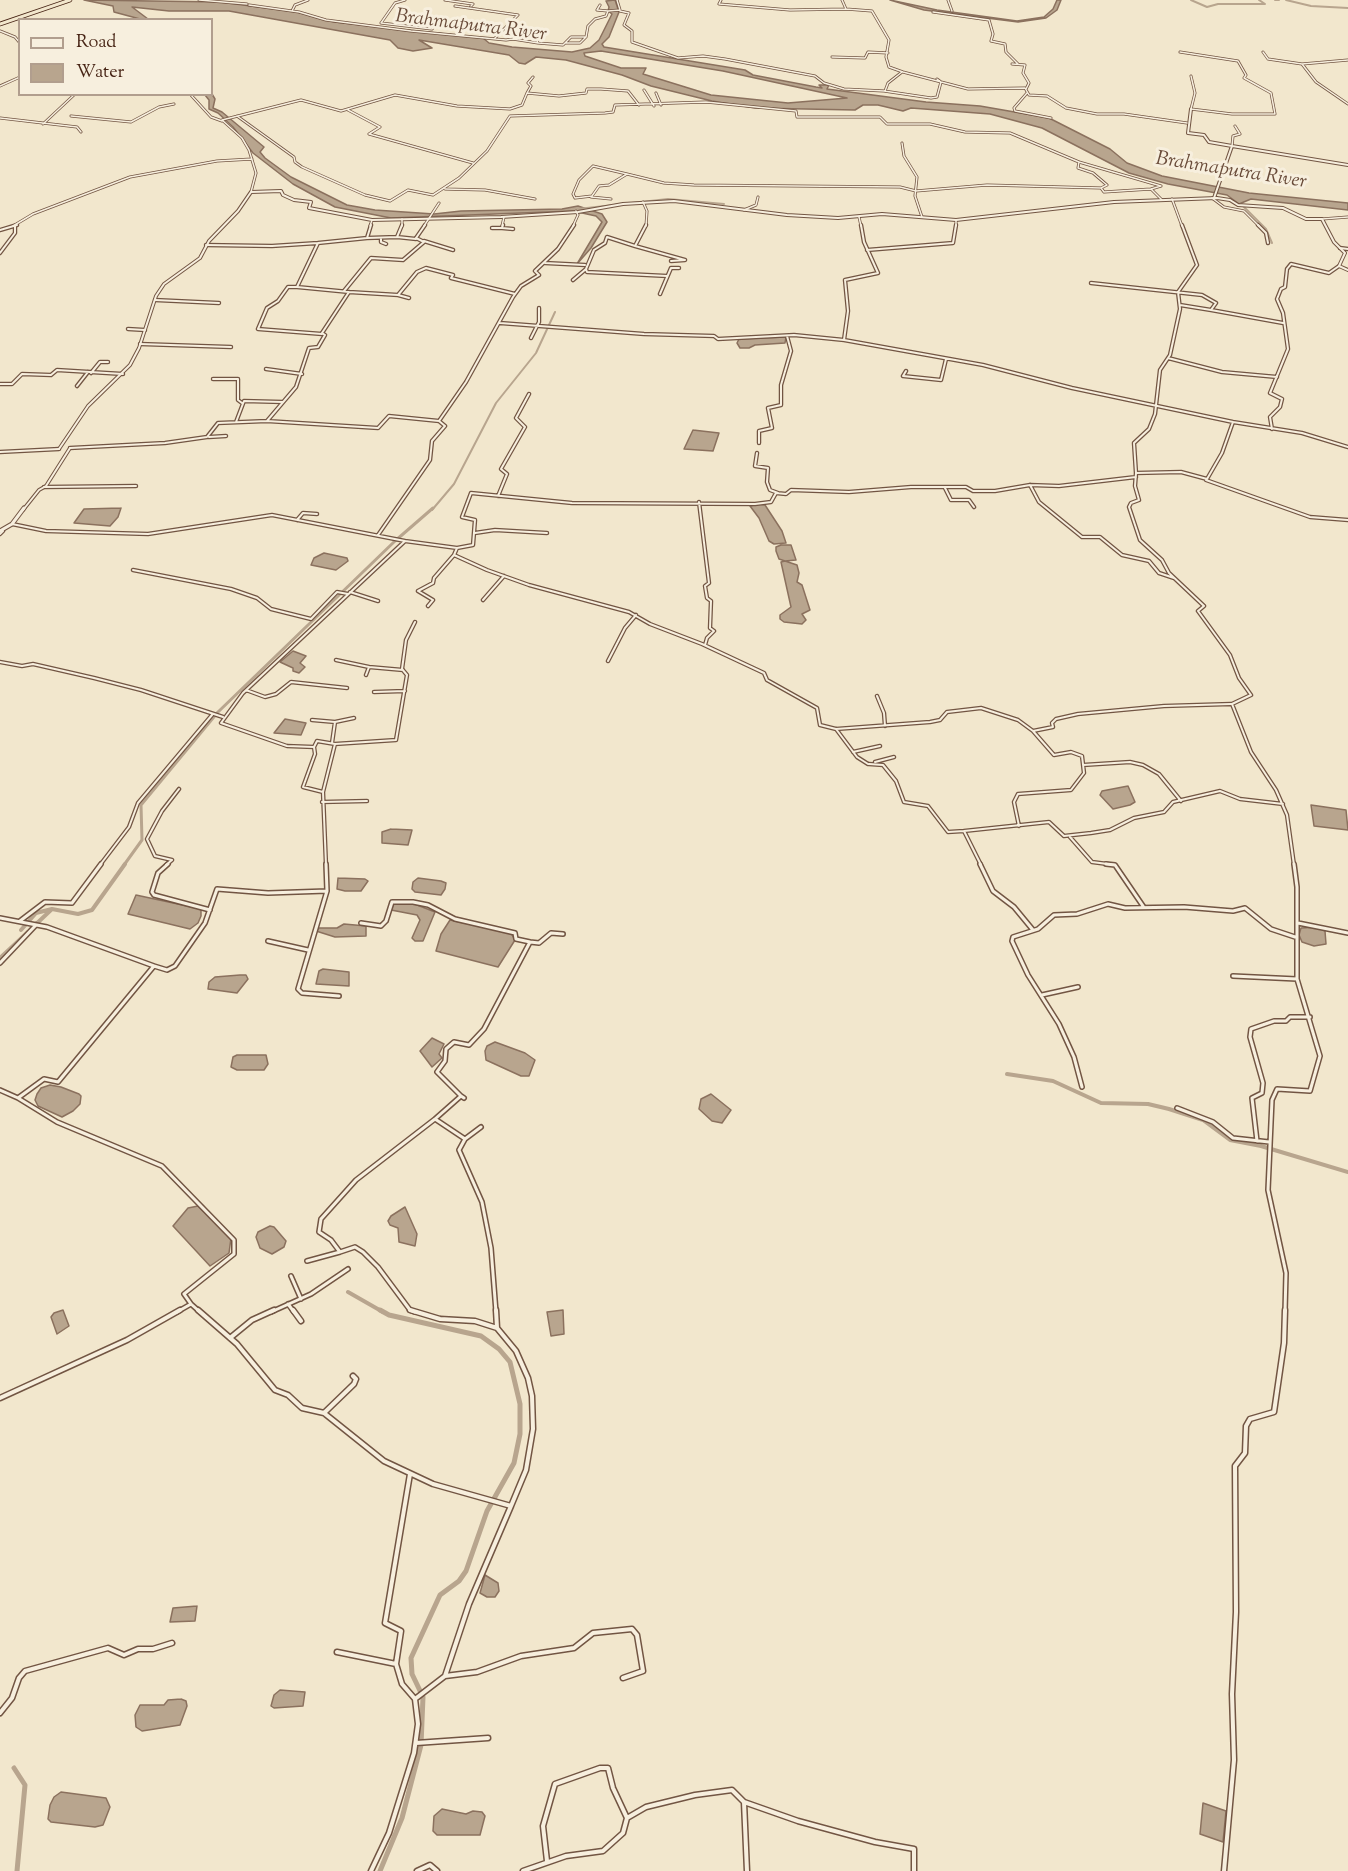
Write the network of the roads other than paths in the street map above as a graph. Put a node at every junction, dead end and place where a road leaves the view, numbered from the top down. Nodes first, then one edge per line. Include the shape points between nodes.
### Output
1 (199, 0) edge
2 (308, 0) edge
3 (405, 0) edge
4 (445, 0) edge
5 (617, 0) edge
6 (721, 0) edge
7 (842, 0) edge
8 (948, 0) edge
9 (67, 1) edge
10 (600, 5) dead end
11 (455, 6) dead end
12 (471, 6) dead end
13 (846, 9) junction
14 (292, 11) junction
15 (608, 11) junction
16 (619, 11) junction
17 (952, 11) dead end
18 (933, 12) dead end
19 (440, 21) dead end
20 (0, 23) edge
21 (381, 23) junction
22 (378, 26) junction
23 (432, 29) junction
24 (0, 31) edge
25 (429, 32) junction
26 (586, 37) junction
27 (495, 38) junction
28 (513, 39) junction
29 (18, 41) edge
30 (538, 43) junction
31 (565, 44) junction
32 (1180, 52) dead end
33 (1263, 52) dead end
34 (888, 53) junction
35 (832, 57) dead end
36 (1348, 60) edge
37 (1012, 64) dead end
38 (1018, 64) junction
39 (1302, 64) junction
40 (902, 72) junction
41 (1191, 76) dead end
42 (533, 77) dead end
43 (18, 78) edge
44 (933, 78) junction
45 (0, 86) edge
46 (1026, 89) junction
47 (644, 90) dead end
48 (885, 91) junction
49 (527, 93) junction
50 (656, 93) dead end
51 (1027, 93) junction
52 (73, 96) edge
53 (192, 96) edge
54 (174, 104) dead end
55 (1348, 104) edge
56 (639, 105) junction
57 (661, 105) junction
58 (654, 106) junction
59 (1062, 108) dead end
60 (1066, 108) junction
61 (347, 109) junction
62 (1191, 109) junction
63 (341, 111) junction
64 (337, 115) dead end
65 (70, 116) dead end
66 (237, 116) junction
67 (0, 118) edge
68 (1051, 118) dead end
69 (222, 120) junction
70 (43, 123) junction
71 (1187, 123) junction
72 (1235, 126) dead end
73 (81, 132) dead end
74 (902, 142) dead end
75 (1232, 146) junction
76 (252, 159) junction
77 (1079, 162) junction
78 (473, 163) junction
79 (1348, 165) edge
80 (627, 174) junction
81 (443, 188) junction
82 (1101, 188) junction
83 (1151, 189) junction
84 (916, 191) junction
85 (250, 192) junction
86 (591, 197) junction
87 (758, 197) dead end
88 (1214, 197) junction
89 (535, 199) dead end
90 (611, 199) dead end
91 (1172, 199) junction
92 (1162, 200) junction
93 (643, 202) junction
94 (439, 203) dead end
95 (744, 210) junction
96 (577, 211) junction
97 (429, 216) junction
98 (504, 217) junction
99 (922, 217) junction
100 (1348, 217) edge
101 (402, 218) junction
102 (859, 218) junction
103 (1322, 219) junction
104 (372, 220) junction
105 (956, 220) junction
106 (15, 226) junction
107 (492, 228) dead end
108 (502, 228) junction
109 (513, 229) dead end
110 (0, 230) edge
111 (397, 237) junction
112 (367, 238) junction
113 (381, 238) junction
114 (417, 239) junction
115 (424, 241) junction
116 (318, 243) junction
117 (1268, 243) dead end
118 (386, 244) dead end
119 (206, 245) junction
120 (635, 246) junction
121 (1340, 248) junction
122 (1348, 249) edge
123 (453, 250) dead end
124 (867, 250) junction
125 (0, 253) edge
126 (671, 261) dead end
127 (545, 263) junction
128 (586, 265) junction
129 (1339, 266) junction
130 (679, 268) dead end
131 (586, 269) junction
132 (1348, 270) edge
133 (667, 276) junction
134 (573, 280) dead end
135 (1092, 283) dead end
136 (297, 287) junction
137 (344, 291) junction
138 (349, 292) junction
139 (1178, 292) junction
140 (515, 294) junction
141 (660, 294) dead end
142 (398, 295) junction
143 (409, 298) dead end
144 (155, 300) junction
145 (219, 303) dead end
146 (1180, 305) junction
147 (539, 308) dead end
148 (1211, 310) junction
149 (500, 323) dead end
150 (1283, 323) junction
151 (537, 327) junction
152 (128, 329) dead end
153 (145, 330) junction
154 (322, 334) junction
155 (787, 336) junction
156 (531, 338) dead end
157 (844, 340) junction
158 (140, 344) junction
159 (231, 347) dead end
160 (1168, 358) junction
161 (946, 359) junction
162 (108, 362) dead end
163 (266, 369) dead end
164 (906, 371) dead end
165 (90, 373) junction
166 (123, 374) junction
167 (302, 374) junction
168 (1276, 377) junction
169 (213, 379) dead end
170 (0, 384) edge
171 (77, 386) dead end
172 (529, 394) dead end
173 (284, 402) junction
174 (243, 403) junction
175 (1155, 405) junction
176 (267, 421) junction
177 (439, 421) junction
178 (236, 422) junction
179 (1233, 422) junction
180 (1272, 429) junction
181 (226, 436) dead end
182 (207, 437) junction
183 (759, 443) dead end
184 (70, 448) junction
185 (1348, 448) edge
186 (60, 449) junction
187 (0, 452) edge
188 (757, 453) dead end
189 (1136, 475) junction
190 (1205, 480) junction
191 (1030, 485) junction
192 (136, 486) dead end
193 (44, 487) junction
194 (945, 488) junction
195 (779, 493) junction
196 (498, 496) junction
197 (699, 502) junction
198 (974, 507) dead end
199 (317, 514) dead end
200 (297, 520) junction
201 (1348, 520) edge
202 (12, 524) junction
203 (1, 532) edge
204 (475, 533) junction
205 (547, 533) dead end
206 (378, 535) junction
207 (404, 541) junction
208 (457, 548) junction
209 (454, 555) junction
210 (133, 570) dead end
211 (504, 576) junction
212 (1174, 578) junction
213 (346, 593) junction
214 (378, 600) dead end
215 (483, 600) dead end
216 (428, 606) dead end
217 (636, 615) junction
218 (415, 622) dead end
219 (705, 645) junction
220 (336, 660) dead end
221 (608, 661) dead end
222 (0, 662) edge
223 (369, 667) junction
224 (403, 670) junction
225 (366, 675) dead end
226 (347, 688) dead end
227 (246, 690) junction
228 (405, 691) junction
229 (374, 692) dead end
230 (877, 696) dead end
231 (1232, 704) junction
232 (213, 715) junction
233 (221, 717) junction
234 (354, 718) dead end
235 (312, 720) dead end
236 (335, 722) junction
237 (885, 726) junction
238 (836, 729) junction
239 (1033, 731) junction
240 (333, 743) junction
241 (880, 746) dead end
242 (314, 747) junction
243 (853, 752) junction
244 (894, 758) dead end
245 (869, 764) junction
246 (1083, 765) junction
247 (179, 789) dead end
248 (323, 792) junction
249 (367, 801) dead end
250 (1181, 801) junction
251 (322, 802) junction
252 (1283, 804) junction
253 (1019, 826) junction
254 (964, 831) junction
255 (1070, 837) junction
256 (327, 891) junction
257 (1143, 906) junction
258 (210, 910) junction
259 (0, 918) edge
260 (22, 921) junction
261 (361, 923) dead end
262 (1298, 923) junction
263 (37, 924) junction
264 (1033, 930) junction
265 (1348, 933) edge
266 (563, 934) dead end
267 (1296, 937) junction
268 (268, 942) dead end
269 (530, 942) junction
270 (308, 950) junction
271 (0, 963) edge
272 (154, 966) junction
273 (1233, 976) dead end
274 (1297, 979) junction
275 (1078, 987) dead end
276 (1042, 995) junction
277 (339, 996) dead end
278 (1310, 1017) junction
279 (1082, 1087) dead end
280 (0, 1090) edge
281 (18, 1098) junction
282 (1177, 1108) dead end
283 (435, 1119) junction
284 (481, 1127) dead end
285 (465, 1139) junction
286 (1257, 1141) junction
287 (1269, 1143) junction
288 (340, 1252) junction
289 (307, 1261) dead end
290 (348, 1269) dead end
291 (291, 1276) dead end
292 (301, 1299) junction
293 (191, 1304) junction
294 (288, 1304) junction
295 (301, 1321) dead end
296 (497, 1328) junction
297 (230, 1338) junction
298 (353, 1376) dead end
299 (0, 1398) edge
300 (324, 1413) junction
301 (410, 1474) junction
302 (509, 1506) junction
303 (172, 1643) dead end
304 (338, 1652) dead end
305 (396, 1664) junction
306 (445, 1676) junction
307 (622, 1678) dead end
308 (417, 1697) junction
309 (0, 1713) edge
310 (488, 1738) dead end
311 (416, 1743) junction
312 (744, 1802) junction
313 (627, 1818) junction
314 (547, 1861) junction
315 (371, 1871) edge
316 (417, 1871) edge
317 (437, 1871) edge
318 (523, 1871) edge
319 (747, 1871) edge
320 (914, 1871) edge
321 (1224, 1871) edge

1 - 14 street
2 - 14 street
3 - 21 street via 395,3
4 - 12 street
5 - 16 street
6 - 13 street via 720,4 786,10
7 - 13 street
8 - 17 street
9 - 20 highway
10 - 15 street via 597,9
11 - 27 street via 518,15
13 - 34 street via 872,11 889,40
14 - 22 street via 326,20
15 - 16 street
15 - 26 street via 590,24
16 - 48 street via 629,13 624,25 632,31 632,42 676,57 726,59 814,76 844,89
18 - 38 street via 989,20 991,41 1005,44 1006,52
19 - 23 street
21 - 22 street
21 - 23 street
22 - 25 street
23 - 25 street
24 - 29 street
25 - 27 street
26 - 31 street via 580,44
26 - 31 street via 571,37
27 - 28 street
28 - 30 street
28 - 30 street via 535,36
30 - 31 street
32 - 62 street via 1238,61 1246,73 1244,78 1271,93 1275,114
33 - 39 street via 1268,59
34 - 35 street
34 - 40 street via 889,67
36 - 39 street
37 - 38 street
38 - 46 street via 1025,65 1023,73 1029,82
39 - 55 street via 1317,84
40 - 44 street
40 - 48 street via 888,83
41 - 62 street via 1195,91
42 - 49 street
43 - 45 street
44 - 46 street via 968,89
44 - 48 street via 941,82 936,98
46 - 51 street
47 - 58 street
49 - 56 street via 560,96 585,93 588,89 627,90
49 - 61 street via 522,105 510,109 457,106 395,95
50 - 57 street
51 - 60 street via 1048,96
51 - 68 street via 1015,111
52 - 70 street
53 - 69 street via 212,117
54 - 65 street via 159,107 131,123
56 - 58 street
56 - 78 street via 612,106 611,113 510,116 487,151
57 - 58 street
57 - 77 street via 707,102 795,111 797,117 880,117 887,124 932,124 965,132 1010,133
59 - 60 street
60 - 71 street
61 - 63 street
61 - 78 street via 380,128 369,134
62 - 71 street
63 - 64 street
63 - 66 street via 302,100
66 - 69 street
66 - 81 street via 302,167 365,195 390,201 407,191 433,195
67 - 70 street
69 - 76 street via 242,138
70 - 73 street via 77,127
71 - 75 street via 1188,132 1204,135 1209,142
72 - 75 street via 1240,134 1233,136
74 - 84 street via 904,156 917,177
75 - 79 street
75 - 88 street
76 - 85 street via 256,173
76 - 106 street via 217,161 118,180 33,214
77 - 82 street via 1077,168 1093,173 1107,185
77 - 83 street via 1161,186
78 - 81 street
80 - 84 street via 668,183 900,187
80 - 86 street via 609,185 599,186
80 - 86 street via 591,167 579,179 573,194 575,198
81 - 89 street via 485,190
82 - 83 street via 1106,192
82 - 84 street via 978,185
83 - 92 street
84 - 99 street
85 - 104 street via 281,191 294,200 311,202 309,208
85 - 119 street via 248,200
86 - 90 street
87 - 95 street via 756,205
88 - 91 street
88 - 103 street via 1239,205 1283,208 1306,219
88 - 117 street via 1219,205 1250,216 1266,233
91 - 92 street
91 - 139 street via 1197,265
92 - 105 street
93 - 95 street via 687,202
93 - 96 street
93 - 120 street via 646,228
94 - 97 street
95 - 102 street
96 - 98 street
96 - 127 street via 573,228
97 - 98 street
97 - 101 street
97 - 114 street
98 - 108 street
99 - 102 street via 881,214
99 - 105 street
100 - 103 street
101 - 104 street
101 - 111 street
102 - 124 street
103 - 121 street
104 - 112 street
105 - 124 street via 957,238 953,243
106 - 110 street
106 - 125 street
107 - 108 street
108 - 109 street
111 - 113 street
111 - 114 street
112 - 113 street
112 - 116 street
113 - 118 street via 381,243
114 - 115 street
115 - 123 street
115 - 137 street via 402,260 371,258
116 - 119 street
116 - 136 street
119 - 144 street via 200,258 164,284
120 - 126 street via 685,260
120 - 128 street via 608,236
121 - 122 street
121 - 129 street via 1345,253
124 - 157 street via 878,273 845,280 848,311
127 - 128 street
127 - 140 street via 535,272 539,275
128 - 131 street
129 - 132 street
129 - 150 street via 1329,273 1289,264 1286,287 1277,299
130 - 133 street via 670,268
131 - 133 street
131 - 134 street
133 - 141 street
135 - 139 street
136 - 137 street
136 - 154 street via 288,287 267,308 258,329
137 - 138 street
138 - 142 street
138 - 154 street
139 - 146 street
139 - 148 street via 1202,295 1216,303
140 - 142 street via 426,268 417,272
140 - 177 street via 466,382
142 - 143 street
144 - 145 street
144 - 153 street
146 - 148 street
146 - 160 street
147 - 151 street
148 - 150 street
149 - 151 street
150 - 168 street via 1288,349
151 - 155 street via 718,339
151 - 156 street
152 - 153 street
153 - 158 street
154 - 167 street via 325,335 318,347 308,350
155 - 157 street
155 - 183 street via 791,351 781,385 781,405 768,408 772,428 759,431
157 - 161 street
158 - 159 street
158 - 166 street
160 - 168 street via 1222,372
160 - 175 street via 1161,370
161 - 164 street via 941,380 903,376
161 - 175 street
162 - 165 street via 100,362
163 - 167 street
165 - 166 street
165 - 170 street via 57,370 51,375 22,374 12,384
165 - 171 street
166 - 186 street via 88,406
167 - 173 street
168 - 180 street via 1270,394 1280,397 1282,402 1270,417
169 - 174 street via 238,379 238,400
172 - 196 street via 516,418 525,427 501,469 507,474
173 - 174 street
173 - 176 street
174 - 178 street
175 - 179 street
175 - 189 street via 1149,429 1134,443
176 - 177 street via 378,428 389,416
176 - 178 street
177 - 206 street via 445,426 432,441 430,460
178 - 182 street via 218,423
179 - 180 street
179 - 190 street via 1217,464
180 - 185 street via 1315,436
181 - 182 street
182 - 184 street via 160,444
184 - 186 street
184 - 193 street
186 - 187 street
188 - 195 street via 755,466 767,468 770,489
189 - 190 street via 1181,472
189 - 191 street via 1059,486
189 - 212 street via 1139,500 1129,504 1131,519 1140,531 1140,540 1162,560
190 - 201 street via 1310,517
191 - 194 street via 995,492
191 - 212 street via 1039,502 1082,537 1100,537 1122,555 1149,561 1159,573
192 - 193 street
193 - 202 street
194 - 195 street
194 - 198 street via 951,500 969,500
195 - 197 street via 774,500 764,503
196 - 197 street via 572,503
196 - 204 street via 471,493 462,517 475,520
197 - 219 street via 709,583 705,586 711,601 710,628 714,631
199 - 200 street via 303,513
200 - 202 street via 267,516 148,534 46,531
200 - 206 street
202 - 203 street
204 - 205 street
204 - 208 street via 472,547
206 - 207 street
207 - 208 street
207 - 213 street
208 - 209 street
209 - 211 street
209 - 216 street via 433,583 418,591 433,600
210 - 213 street via 231,589 257,598 271,609 311,619 337,592
211 - 215 street
211 - 217 street
212 - 231 street via 1204,606 1198,611 1230,655 1251,695
213 - 214 street
213 - 227 street
217 - 219 street
217 - 221 street
218 - 224 street via 406,640
219 - 238 street via 765,673 765,679 817,708 820,725
220 - 223 street
222 - 232 street via 33,664 94,678
223 - 224 street
223 - 225 street
224 - 228 street via 407,675
226 - 227 street via 291,682 265,697
227 - 233 street
228 - 229 street
228 - 240 street via 396,740
230 - 237 street
231 - 239 street via 1078,714 1056,719 1053,727
231 - 252 street via 1251,752
232 - 233 street
232 - 260 street via 138,803 124,836 72,903 45,902
233 - 242 street via 226,726 275,744
234 - 236 street
235 - 236 street
236 - 240 street
237 - 238 street
237 - 239 street via 940,720 947,712 981,708 1017,720
238 - 243 street
239 - 246 street via 1054,755 1076,753 1083,757
240 - 242 street via 317,741
240 - 248 street
241 - 243 street
242 - 248 street via 303,787
243 - 245 street
244 - 245 street
245 - 254 street via 883,765 904,802 928,806 948,832
246 - 250 street via 1143,765 1159,774
246 - 253 street via 1083,776 1071,790 1018,794 1014,802
247 - 258 street via 147,839 155,856 172,860 158,873 152,892
248 - 251 street
249 - 251 street
250 - 252 street via 1220,791 1240,799
250 - 255 street via 1168,804 1164,812 1134,818 1110,830
251 - 256 street
252 - 262 street via 1297,887
253 - 254 street
253 - 255 street via 1052,823 1060,835
254 - 264 street via 994,893 1014,906
255 - 257 street via 1092,862 1115,865
256 - 258 street via 217,890
256 - 270 street
257 - 264 street via 1105,904 1077,914 1053,915
257 - 267 street via 1233,911 1245,908 1271,929
258 - 272 street via 174,966 167,970
259 - 260 street
260 - 263 street
261 - 269 street via 381,926 392,902 424,903 455,919 515,933 516,939
262 - 265 street
262 - 267 street
263 - 271 street
263 - 272 street
264 - 276 street via 1012,939
266 - 269 street via 551,933 539,943
267 - 274 street
268 - 270 street
269 - 283 street via 484,1029 469,1045 454,1042 444,1054 445,1061 437,1069 462,1097
270 - 277 street via 299,991
272 - 281 street via 58,1082 44,1079
273 - 274 street
274 - 278 street
275 - 276 street
276 - 279 street via 1074,1057
278 - 286 street via 1290,1017 1251,1029 1263,1083 1262,1093 1252,1098
278 - 287 street via 1320,1056 1316,1076 1310,1091 1276,1090
280 - 281 street
281 - 293 street via 57,1122 162,1166 234,1240 234,1254 185,1292
282 - 286 street via 1213,1122 1233,1138
283 - 285 street
283 - 288 street via 372,1166 321,1219 319,1232
284 - 285 street
285 - 296 street via 459,1150 482,1202 491,1248
286 - 287 street
287 - 321 street via 1268,1191 1286,1273 1286,1311 1274,1412 1250,1419 1245,1453 1235,1466 1234,1760
288 - 289 street
288 - 296 street via 355,1247 363,1252 410,1310
290 - 292 street
291 - 292 street
292 - 294 street
293 - 297 street
293 - 299 street via 117,1345
294 - 295 street
294 - 297 street via 252,1320
296 - 302 street via 521,1360 532,1396 533,1430 526,1470
297 - 300 street via 275,1390 288,1395 302,1408
298 - 300 street via 354,1384
300 - 301 street via 362,1446
301 - 302 street
301 - 305 street via 385,1623 401,1633
302 - 306 street
303 - 309 street via 124,1655 108,1648 25,1671
304 - 305 street
305 - 308 street via 402,1684
306 - 307 street via 477,1672 521,1656 574,1648 593,1633 632,1629 638,1635 643,1671
306 - 308 street
308 - 311 street
310 - 311 street
311 - 315 street via 389,1833
312 - 313 street via 737,1792 723,1791 660,1803
312 - 319 street
312 - 320 street via 798,1821 910,1848 916,1852
313 - 314 street via 622,1833 603,1851
313 - 314 street via 608,1768 555,1784 543,1826
314 - 318 street
316 - 317 street via 430,1865

